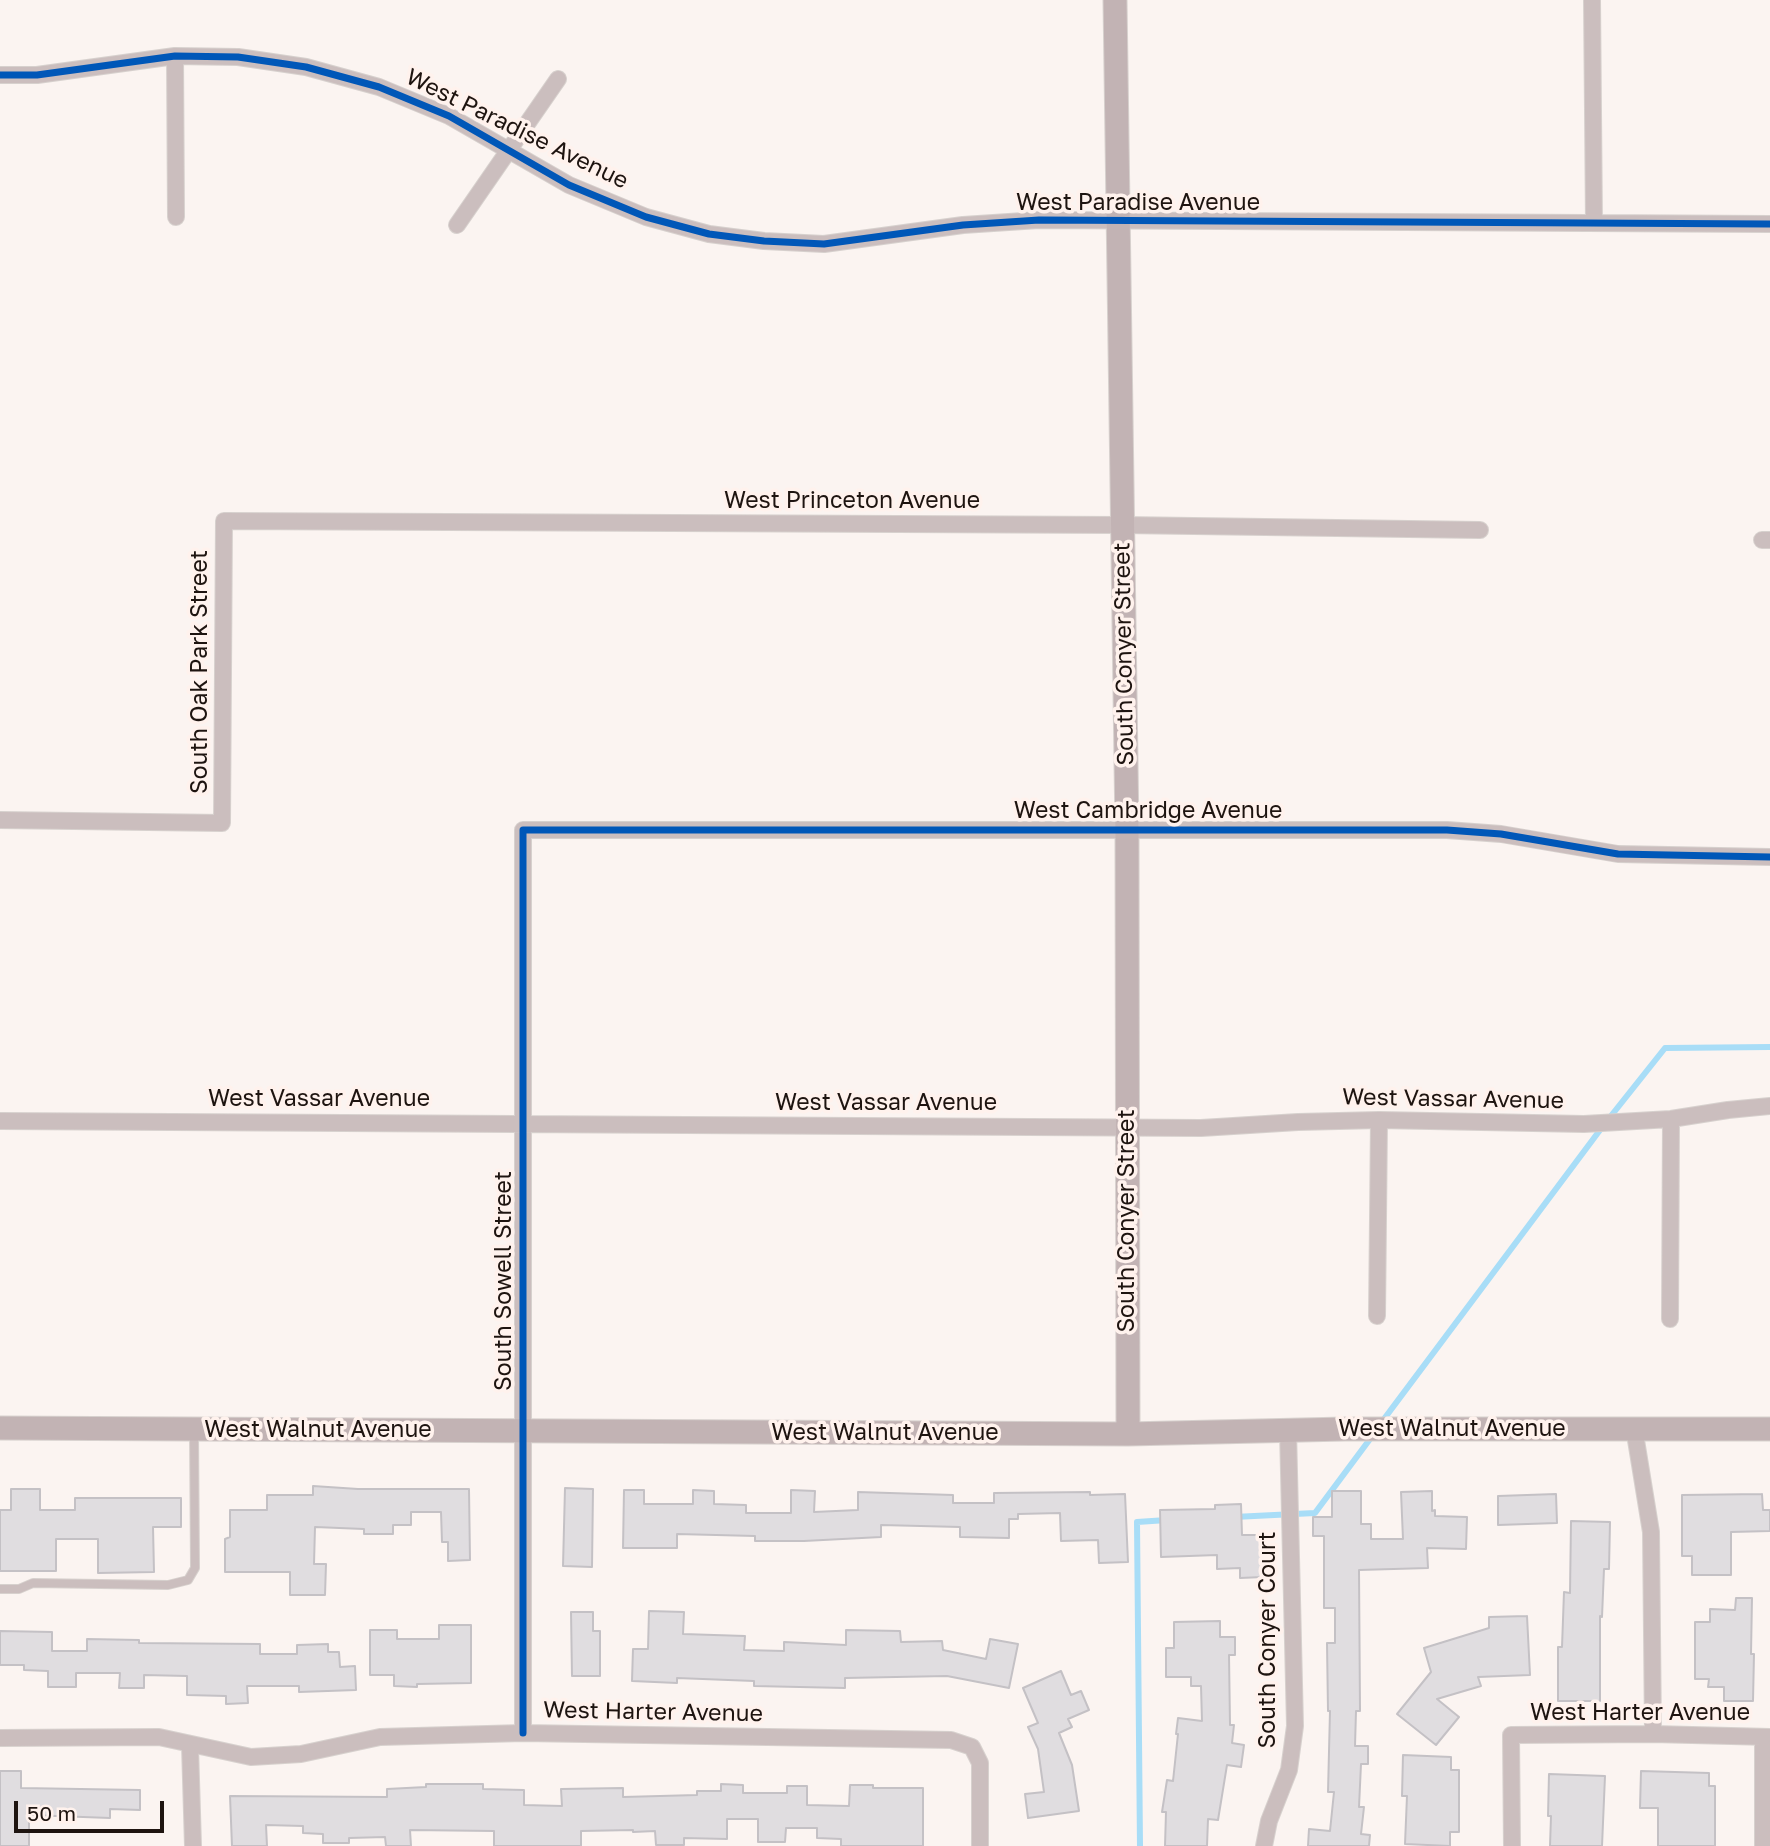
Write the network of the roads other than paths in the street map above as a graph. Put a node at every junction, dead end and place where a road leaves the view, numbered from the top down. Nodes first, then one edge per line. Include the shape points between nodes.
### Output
1 (1115, 0) edge
2 (1592, 0) edge
3 (175, 56) junction
4 (0, 75) edge
5 (558, 79) dead end
6 (509, 150) junction
7 (176, 217) dead end
8 (1119, 222) junction
9 (1594, 223) junction
10 (457, 225) dead end
11 (1770, 225) edge
12 (224, 521) joint
13 (1122, 525) junction
14 (1480, 530) dead end
15 (0, 820) edge
16 (523, 830) joint
17 (1128, 830) junction
18 (1770, 857) edge
19 (1770, 1106) edge
20 (1671, 1119) junction
21 (1378, 1120) junction
22 (0, 1121) edge
23 (522, 1123) junction
24 (1127, 1128) junction
25 (1377, 1316) dead end
26 (1670, 1319) dead end
27 (0, 1428) edge
28 (1634, 1428) junction
29 (194, 1429) junction
30 (1770, 1429) edge
31 (1288, 1430) junction
32 (524, 1432) junction
33 (1128, 1434) junction
34 (0, 1589) edge
35 (523, 1733) junction
36 (1653, 1734) junction
37 (1766, 1737) edge
38 (0, 1738) edge
39 (190, 1746) junction
40 (193, 1846) edge
41 (980, 1846) edge
42 (1264, 1846) edge
43 (1511, 1846) edge
44 (1763, 1846) edge

1 - 8 main road, South Conyer Street
2 - 9 street
3 - 4 street, West Paradise Avenue via 37,75
3 - 6 street, West Paradise Avenue via 238,57 306,66 379,87 449,116
3 - 7 street
5 - 6 street
6 - 8 street, West Paradise Avenue via 569,185 646,217 709,234 764,241 824,244 1039,220
6 - 10 street
8 - 9 street, West Paradise Avenue
8 - 13 main road, South Conyer Street
9 - 11 street, West Paradise Avenue
12 - 13 street, West Princeton Avenue
12 - 15 street, South Oak Park Street via 222,823
13 - 14 street, West Princeton Avenue
13 - 17 main road, South Conyer Street
16 - 17 street, West Cambridge Avenue
16 - 23 street, South Sowell Street
17 - 18 street, West Cambridge Avenue via 1447,830 1501,834 1618,854
17 - 24 main road, South Conyer Street
19 - 20 street, West Vassar Avenue
20 - 21 street, West Vassar Avenue via 1584,1124
20 - 26 street
21 - 24 street, West Vassar Avenue
21 - 25 street
22 - 23 street, West Vassar Avenue
23 - 24 street, West Vassar Avenue
23 - 32 street, South Sowell Street
24 - 33 main road, South Conyer Street
27 - 29 main road, West Walnut Avenue
28 - 30 main road, West Walnut Avenue
28 - 31 main road, West Walnut Avenue
28 - 36 street via 1651,1532
29 - 32 main road, West Walnut Avenue
29 - 34 lane via 195,1568 188,1580 168,1585 33,1583 19,1590
31 - 33 main road, West Walnut Avenue
31 - 42 street, South Conyer Court via 1295,1726 1289,1770
32 - 33 main road, West Walnut Avenue
32 - 35 street, South Sowell Street
35 - 39 street, West Harter Avenue via 380,1737 301,1754 251,1757
35 - 41 street, West Harter Avenue via 951,1740 972,1747 980,1763
36 - 37 street, West Harter Avenue
36 - 43 street, West Harter Avenue via 1511,1735
37 - 44 street
38 - 39 street, West Harter Avenue via 159,1737
39 - 40 street

